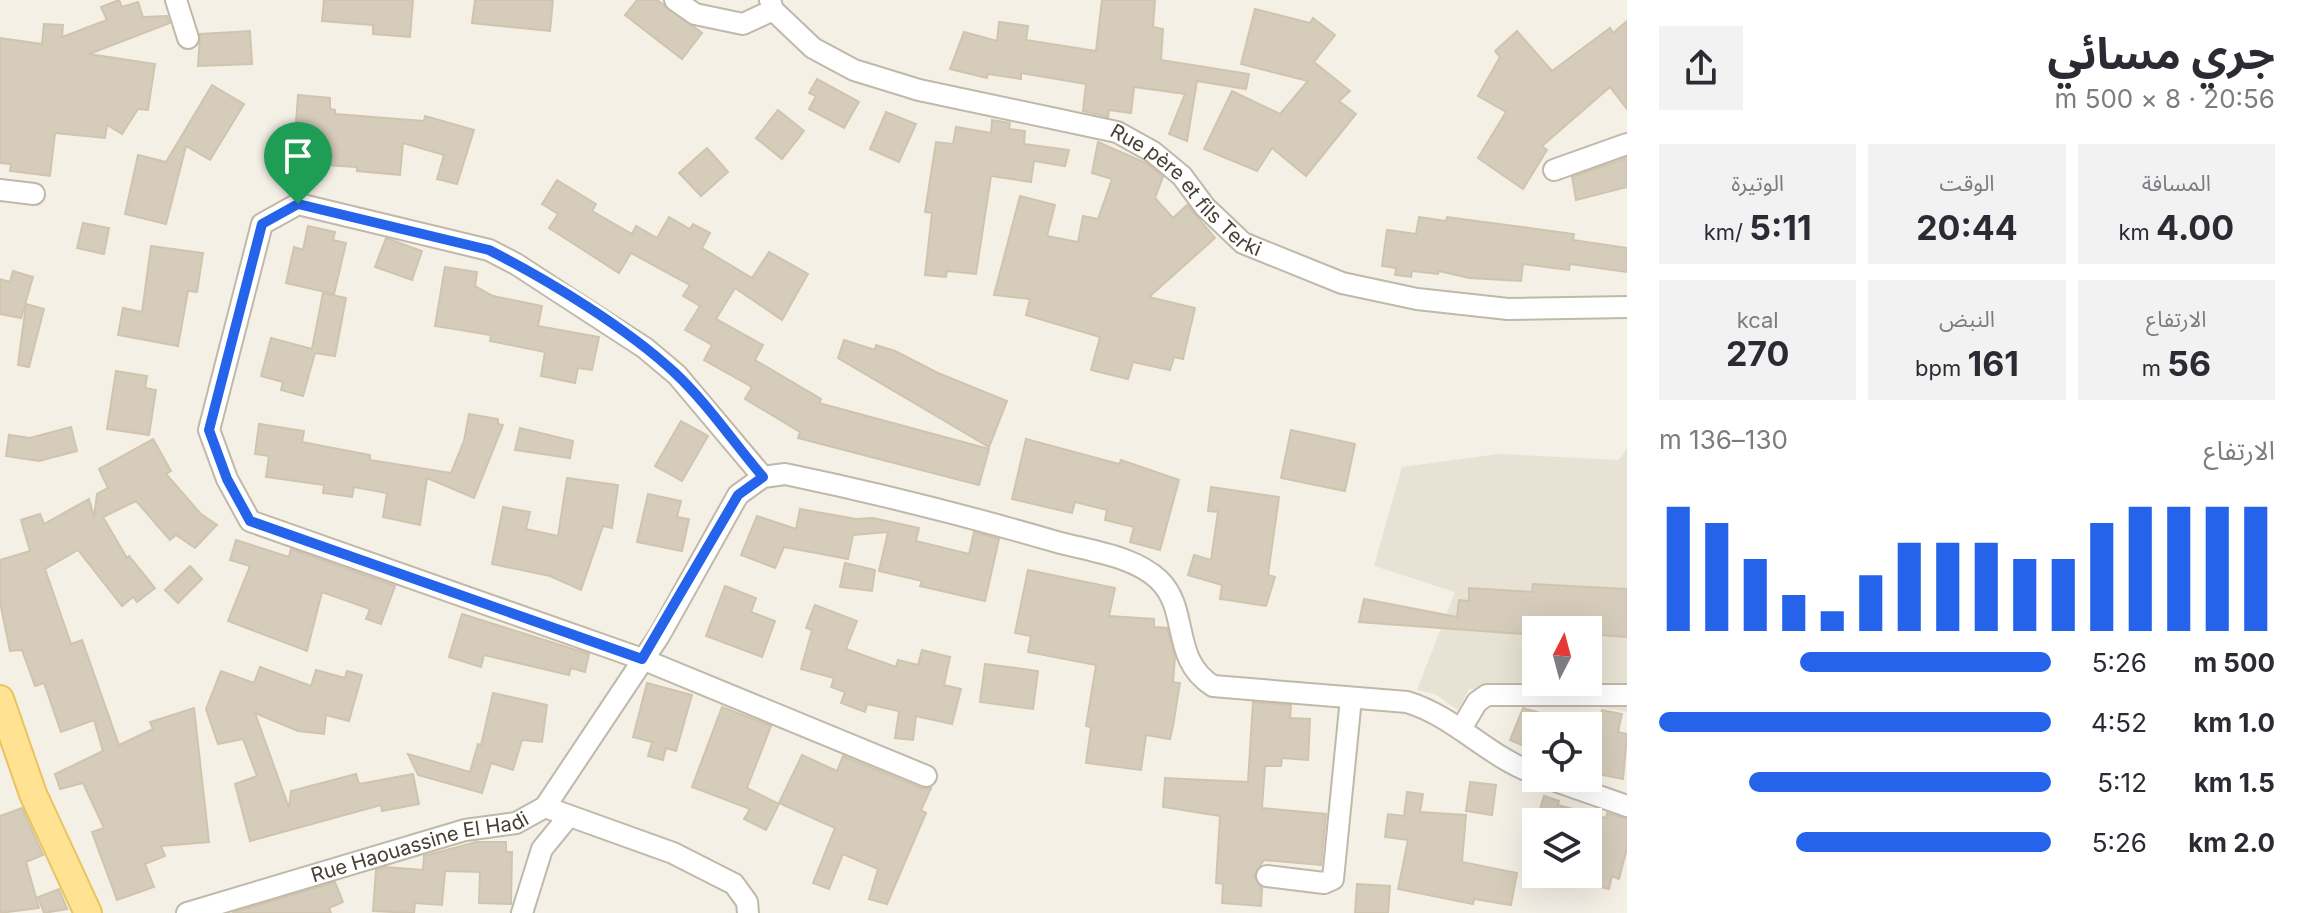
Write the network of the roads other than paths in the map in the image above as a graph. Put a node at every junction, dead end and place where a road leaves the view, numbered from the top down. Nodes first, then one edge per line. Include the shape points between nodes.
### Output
1 (176, 0) edge
2 (675, 0) edge
3 (771, 5) edge
4 (188, 38) dead end
5 (1627, 144) edge
6 (1554, 170) dead end
7 (0, 190) edge
8 (34, 194) dead end
9 (1627, 307) edge
10 (763, 477) junction
11 (642, 659) junction
12 (1627, 695) edge
13 (1351, 698) junction
14 (0, 699) edge
15 (1461, 729) junction
16 (1522, 768) edge
17 (926, 776) dead end
18 (1587, 792) edge
19 (1627, 806) edge
20 (545, 807) junction
21 (569, 816) junction
22 (1267, 876) dead end
23 (88, 913) edge
24 (187, 913) edge
25 (522, 913) edge
26 (748, 913) edge

1 - 4 street
2 - 3 street via 695,14 743,24
3 - 9 street, Rue père et fils Terki via 813,48 854,70 919,90 1117,132 1182,176 1243,243 1342,283 1417,299 1508,309
5 - 6 street
7 - 8 street
10 - 11 street, Rue Haouassine El Hadi via 738,495
10 - 11 street via 677,375 645,348 503,257 298,204 262,224 209,430 250,521
10 - 13 street via 785,474 839,485 1124,560 1160,581 1173,606 1188,662 1213,686
11 - 17 street
11 - 20 street, Rue Haouassine El Hadi
12 - 15 street via 1487,695
13 - 15 street via 1407,702 1436,711
13 - 22 street via 1333,879 1324,883
14 - 23 main road via 33,794
15 - 16 street via 1493,756
18 - 19 street
20 - 21 street
20 - 24 street, Rue Haouassine El Hadi via 516,823 465,830
21 - 25 street via 542,849
21 - 26 street via 673,853 734,884

